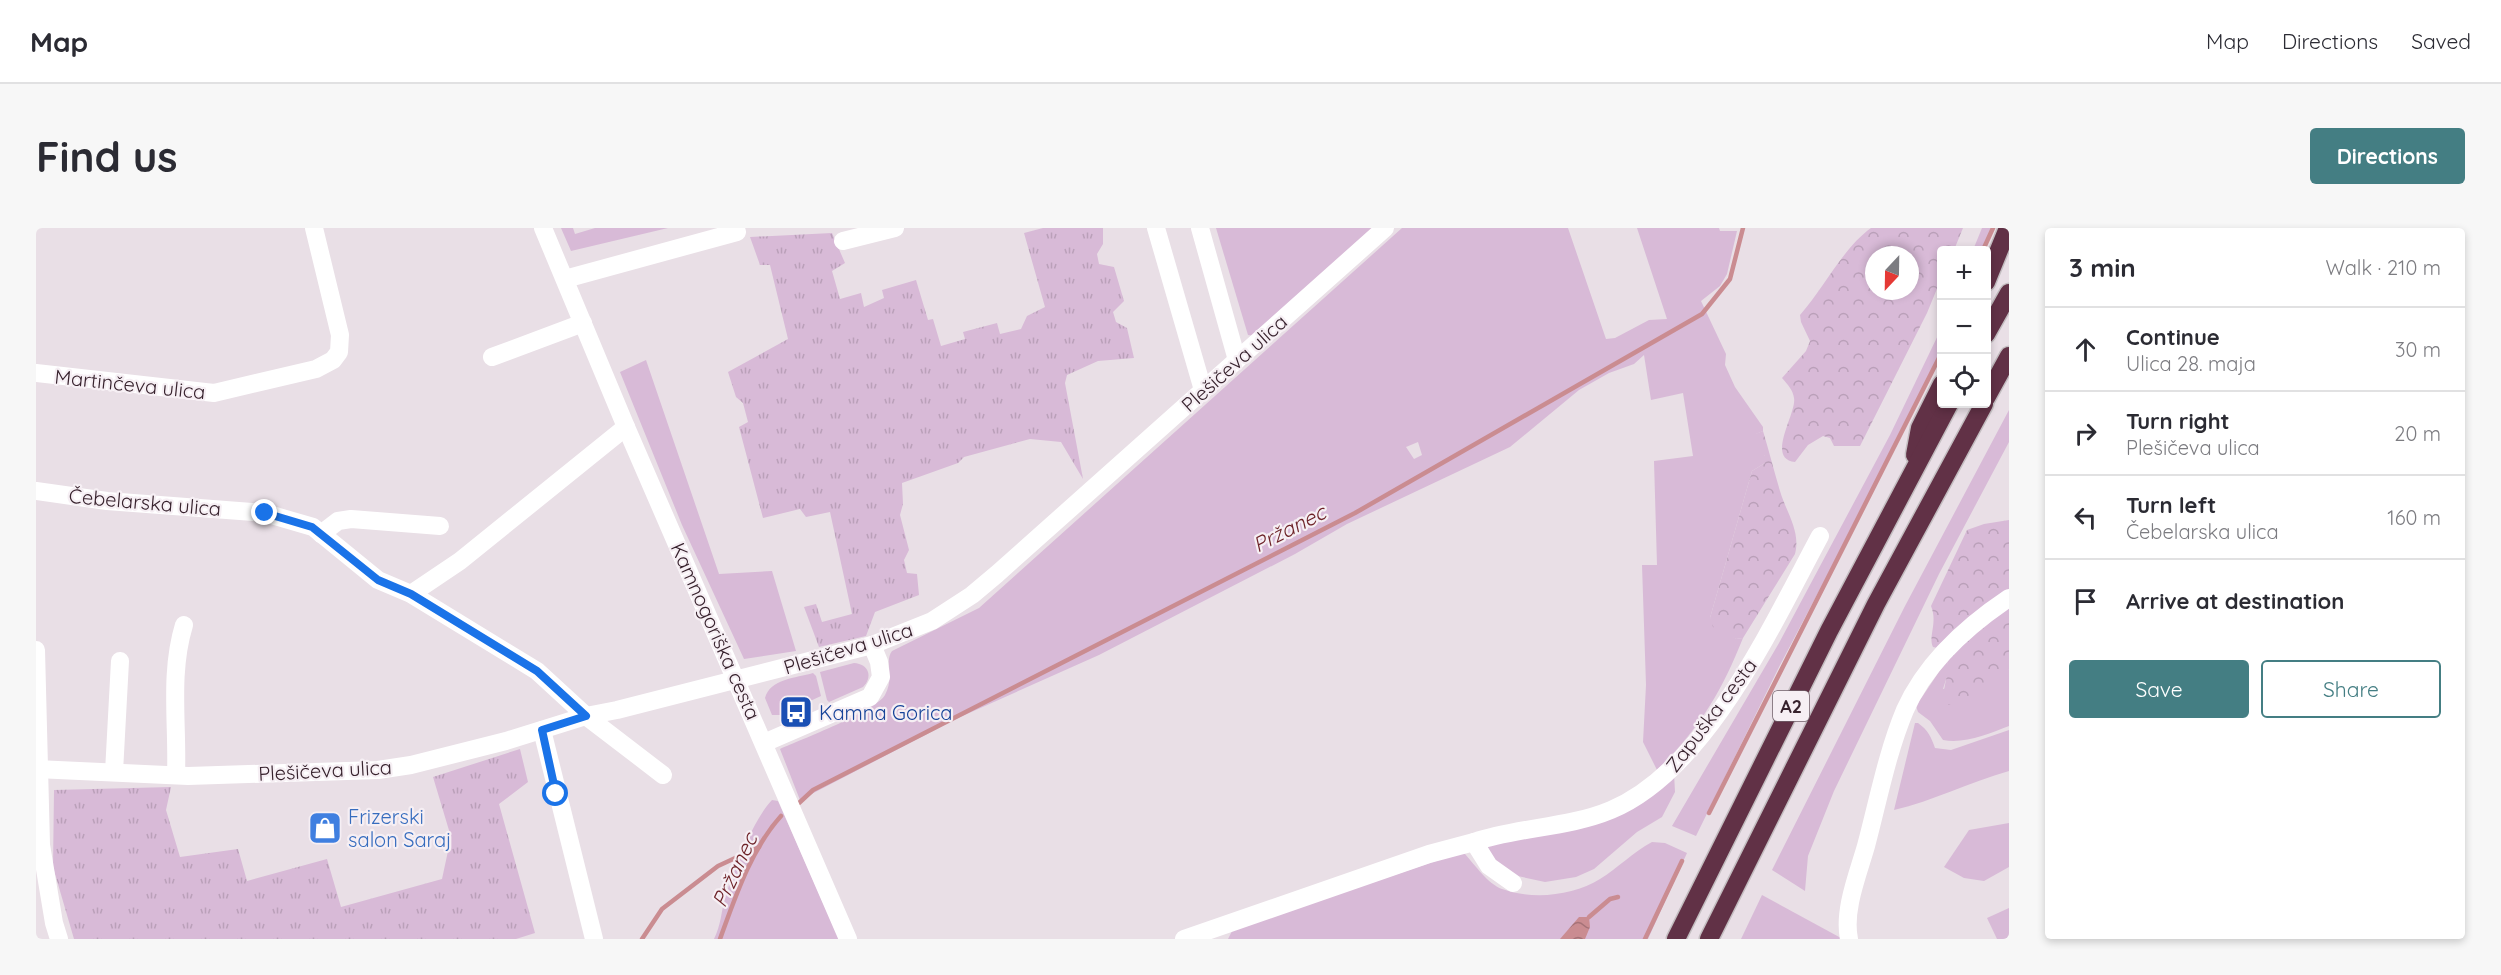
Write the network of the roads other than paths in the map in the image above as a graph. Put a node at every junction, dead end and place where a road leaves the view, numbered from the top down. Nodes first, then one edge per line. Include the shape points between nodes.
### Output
1 (314, 228) edge
2 (543, 228) edge
3 (895, 228) edge
4 (1156, 228) edge
5 (1200, 228) edge
6 (1385, 228) edge
7 (2008, 228) edge
8 (737, 232) dead end
9 (843, 241) dead end
10 (1991, 270) edge
11 (565, 279) junction
12 (2009, 293) edge
13 (583, 323) junction
14 (1991, 325) edge
15 (2009, 356) edge
16 (492, 357) dead end
17 (1237, 360) junction
18 (36, 373) edge
19 (1991, 389) edge
20 (1203, 390) junction
21 (1937, 392) edge
22 (1946, 408) edge
23 (1982, 408) edge
24 (626, 427) junction
25 (1910, 476) junction
26 (36, 491) edge
27 (440, 526) dead end
28 (321, 534) junction
29 (1820, 536) dead end
30 (411, 594) junction
31 (2009, 598) edge
32 (183, 626) dead end
33 (872, 645) junction
34 (36, 650) edge
35 (120, 661) dead end
36 (737, 680) junction
37 (586, 716) junction
38 (542, 730) junction
39 (764, 743) junction
40 (38, 769) edge
41 (114, 772) junction
42 (176, 775) junction
43 (663, 775) dead end
44 (1474, 842) junction
45 (1513, 883) dead end
46 (59, 939) edge
47 (594, 939) edge
48 (848, 939) edge
49 (1184, 939) edge
50 (1676, 939) edge
51 (1709, 939) edge
52 (1849, 939) edge

1 - 18 street, Martinčeva ulica via 340,335 339,352 316,369 214,393
2 - 11 street, Kamnogoriška cesta
3 - 9 street
4 - 20 street
5 - 17 street
6 - 17 street, Plešičeva ulica
7 - 10 highway
8 - 11 street
11 - 13 street, Kamnogoriška cesta
12 - 14 highway
13 - 16 street
13 - 24 street, Kamnogoriška cesta
15 - 19 highway
17 - 20 street, Plešičeva ulica
20 - 33 street, Plešičeva ulica via 972,595 932,621
21 - 25 highway via 1920,428
22 - 25 highway, A2
23 - 51 highway, A2 via 1871,614
24 - 30 street via 460,561
24 - 36 street, Kamnogoriška cesta
25 - 50 highway, A2
26 - 28 street, Čebelarska ulica via 107,501 265,513 312,527
27 - 28 street via 351,519 338,521
28 - 30 street, Čebelarska ulica via 378,580
29 - 44 street, Zapuška cesta via 1738,683 1691,748 1662,779 1625,804 1593,816
30 - 37 street, Čebelarska ulica via 537,671
31 - 52 street via 1955,639 1905,710 1848,914
32 - 42 street via 175,682
33 - 36 street, Plešičeva ulica
33 - 39 street via 881,677 870,697
34 - 40 street
35 - 41 street
36 - 37 street, Plešičeva ulica
36 - 39 street, Kamnogoriška cesta
37 - 38 street, Plešičeva ulica
37 - 43 street, Čebelarska ulica
38 - 42 street, Plešičeva ulica via 378,770
38 - 47 street
39 - 48 street, Kamnogoriška cesta
40 - 41 street, Plešičeva ulica
40 - 46 street via 41,845
41 - 42 street, Plešičeva ulica
44 - 45 street via 1489,866
44 - 49 street, Zapuška cesta

